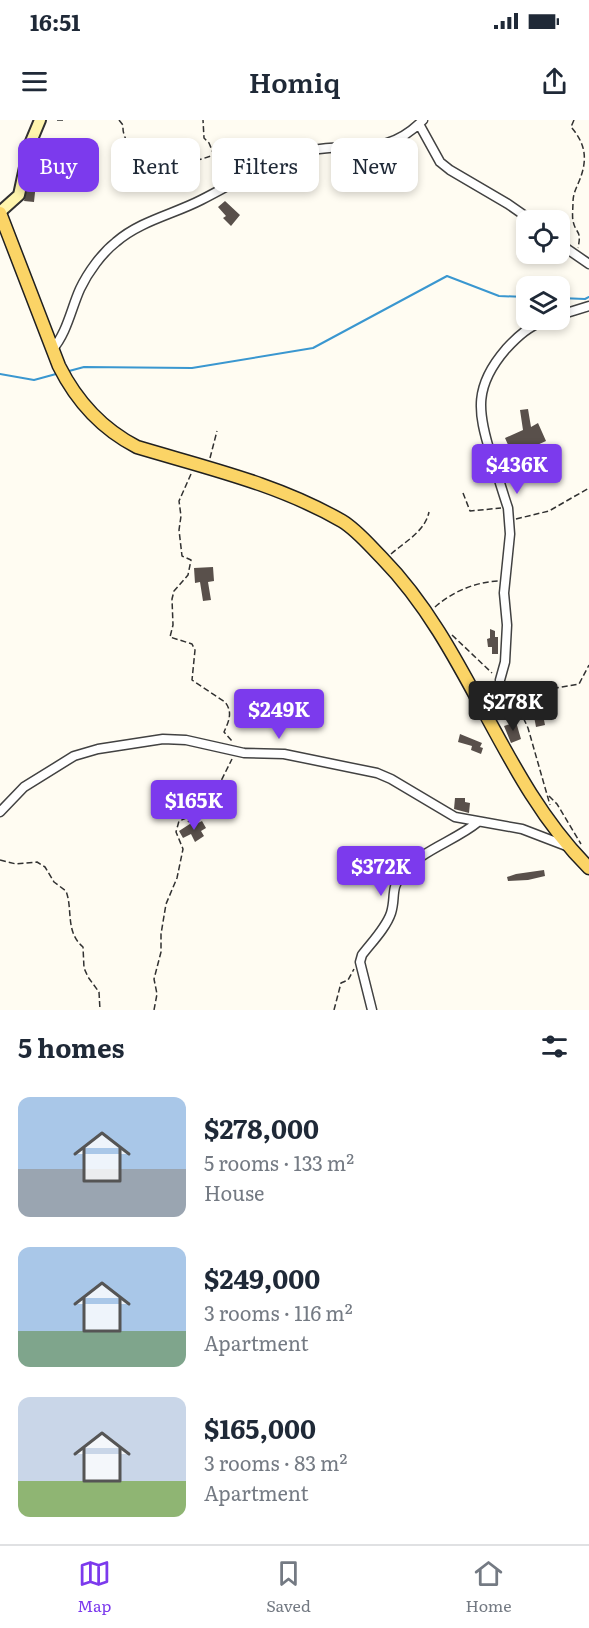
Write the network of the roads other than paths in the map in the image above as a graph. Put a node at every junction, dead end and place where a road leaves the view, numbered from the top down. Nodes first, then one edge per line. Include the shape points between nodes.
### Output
1 (40, 120) edge
2 (421, 122) edge
3 (517, 210) edge
4 (0, 213) edge
5 (570, 250) edge
6 (589, 264) edge
7 (589, 306) edge
8 (570, 312) edge
9 (525, 330) edge
10 (51, 350) junction
11 (500, 680) road end
12 (0, 813) edge
13 (478, 822) junction
14 (569, 847) junction
15 (589, 868) edge
16 (372, 1010) edge

1 - 4 street via 30,144 19,195
2 - 3 street via 440,162
2 - 10 street via 381,145 328,147 283,158 128,233 111,246 87,277 62,335
4 - 10 main road
5 - 6 street
7 - 8 street
9 - 11 street via 488,373 482,392 482,425 510,521 505,662
10 - 14 main road via 66,380 94,417 121,438 137,447 279,489 348,526 384,561 428,614 545,816
12 - 13 street via 24,787 85,752 177,739 235,752 284,754 377,773 448,814
13 - 14 street via 522,829
13 - 16 street via 410,866 394,886 388,920 360,962
14 - 15 main road

